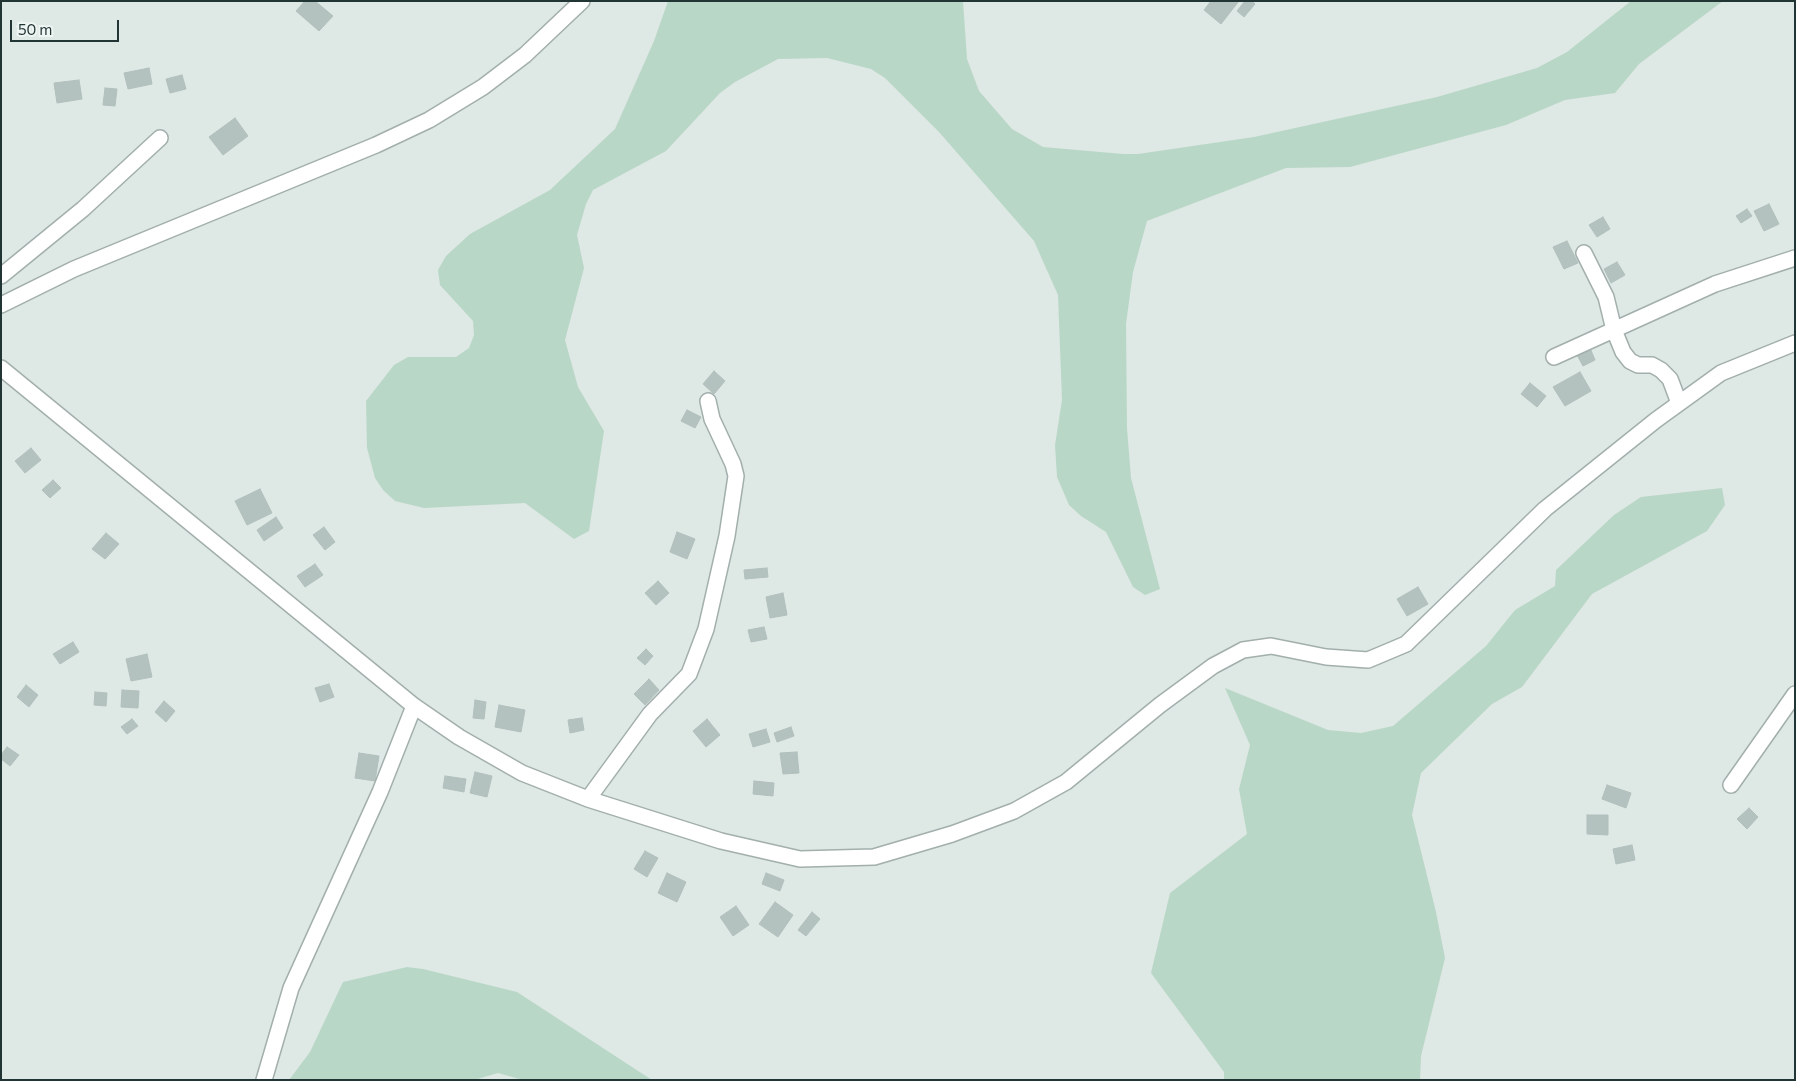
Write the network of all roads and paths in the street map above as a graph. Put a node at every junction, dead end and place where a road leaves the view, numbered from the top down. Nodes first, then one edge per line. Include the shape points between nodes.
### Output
1 (582, 1) edge
2 (160, 138) dead end
3 (1584, 253) dead end
4 (1795, 258) edge
5 (1, 276) edge
6 (1, 305) edge
7 (1614, 330) junction
8 (1795, 343) edge
9 (1554, 357) dead end
10 (1, 368) edge
11 (708, 401) dead end
12 (1679, 403) junction
13 (1795, 694) edge
14 (414, 706) junction
15 (1731, 785) dead end
16 (588, 800) junction
17 (264, 1080) edge

1 - 6 street via 525,55 483,87 430,120 74,269
2 - 5 street via 83,210
3 - 7 street via 1606,297
4 - 7 street via 1715,284
7 - 9 street
7 - 12 street via 1630,361 1638,365 1652,365 1670,379
8 - 12 street via 1721,374
10 - 14 street
11 - 16 street via 712,419 736,476 727,536 706,629 689,674 650,714
12 - 16 street via 1545,509 1406,644 1368,660 1326,657 1271,646 1243,650 1213,666 1160,705 1066,782 1014,811 952,834 874,857 800,859 721,841
13 - 15 street
14 - 16 street via 522,773
14 - 17 street via 380,792 290,988

